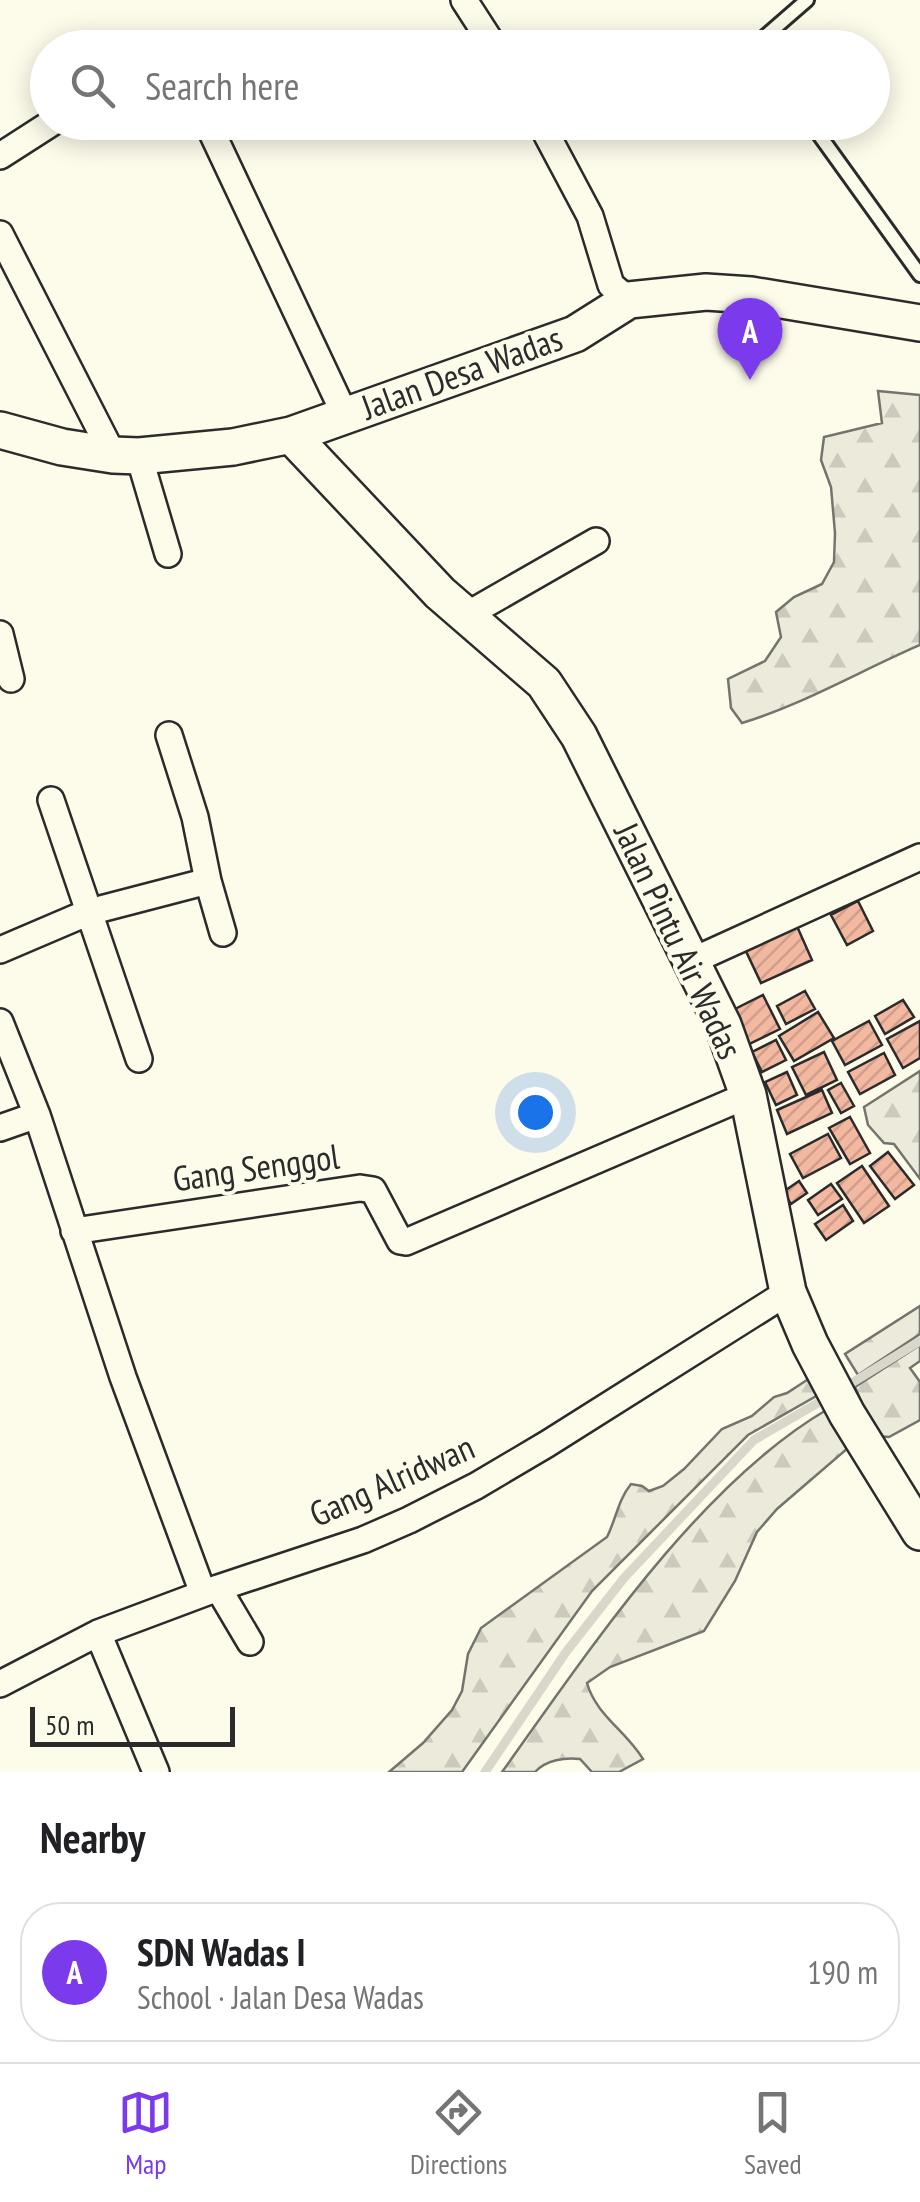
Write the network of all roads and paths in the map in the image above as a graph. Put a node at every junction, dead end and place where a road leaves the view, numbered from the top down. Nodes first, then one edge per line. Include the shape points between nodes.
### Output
1 (464, 0) edge
2 (808, 0) edge
3 (484, 30) edge
4 (770, 30) edge
5 (30, 136) edge
6 (216, 140) edge
7 (550, 140) edge
8 (823, 140) edge
9 (0, 156) edge
10 (0, 234) edge
11 (920, 275) edge
12 (629, 300) junction
13 (920, 324) edge
14 (346, 415) junction
15 (0, 430) edge
16 (291, 435) junction
17 (126, 456) junction
18 (596, 541) dead end
19 (168, 554) dead end
20 (465, 616) junction
21 (1, 643) edge
22 (11, 679) dead end
23 (170, 735) dead end
24 (51, 800) dead end
25 (920, 857) edge
26 (208, 881) junction
27 (89, 912) junction
28 (223, 933) dead end
29 (0, 950) edge
30 (692, 961) junction
31 (0, 1022) edge
32 (140, 1059) dead end
33 (748, 1095) junction
34 (37, 1115) junction
35 (0, 1128) edge
36 (74, 1231) junction
37 (788, 1292) junction
38 (920, 1532) edge
39 (211, 1590) junction
40 (98, 1634) junction
41 (250, 1642) dead end
42 (0, 1684) edge
43 (156, 1772) edge

1 - 3 street
2 - 4 lane
5 - 9 street
6 - 14 street
7 - 12 street via 590,216 611,285
8 - 11 lane
10 - 17 street
12 - 13 main road, Jalan Desa Wadas via 751,295
12 - 14 main road, Jalan Desa Wadas via 574,334
14 - 16 main road, Jalan Desa Wadas
15 - 17 main road, Jalan Desa Wadas
16 - 17 main road, Jalan Desa Wadas
16 - 20 main road, Jalan Pintu Air Wadas
17 - 19 street
18 - 20 street
20 - 30 main road, Jalan Pintu Air Wadas via 544,683 564,710
21 - 22 street
23 - 26 street
24 - 27 street
25 - 30 street
26 - 27 street
26 - 28 street
27 - 29 street
27 - 32 street
30 - 33 main road, Jalan Pintu Air Wadas
31 - 34 street
33 - 36 street, Gang Senggol via 406,1242 373,1190 360,1188
33 - 37 main road, Jalan Pintu Air Wadas
34 - 35 street
34 - 36 street
36 - 39 street via 123,1376
37 - 38 main road, Jalan Pintu Air Wadas via 844,1410
37 - 39 street, Gang Alridwan via 476,1486 363,1540
39 - 40 street, Gang Alridwan
39 - 41 street
40 - 42 street, Gang Alridwan
40 - 43 street

